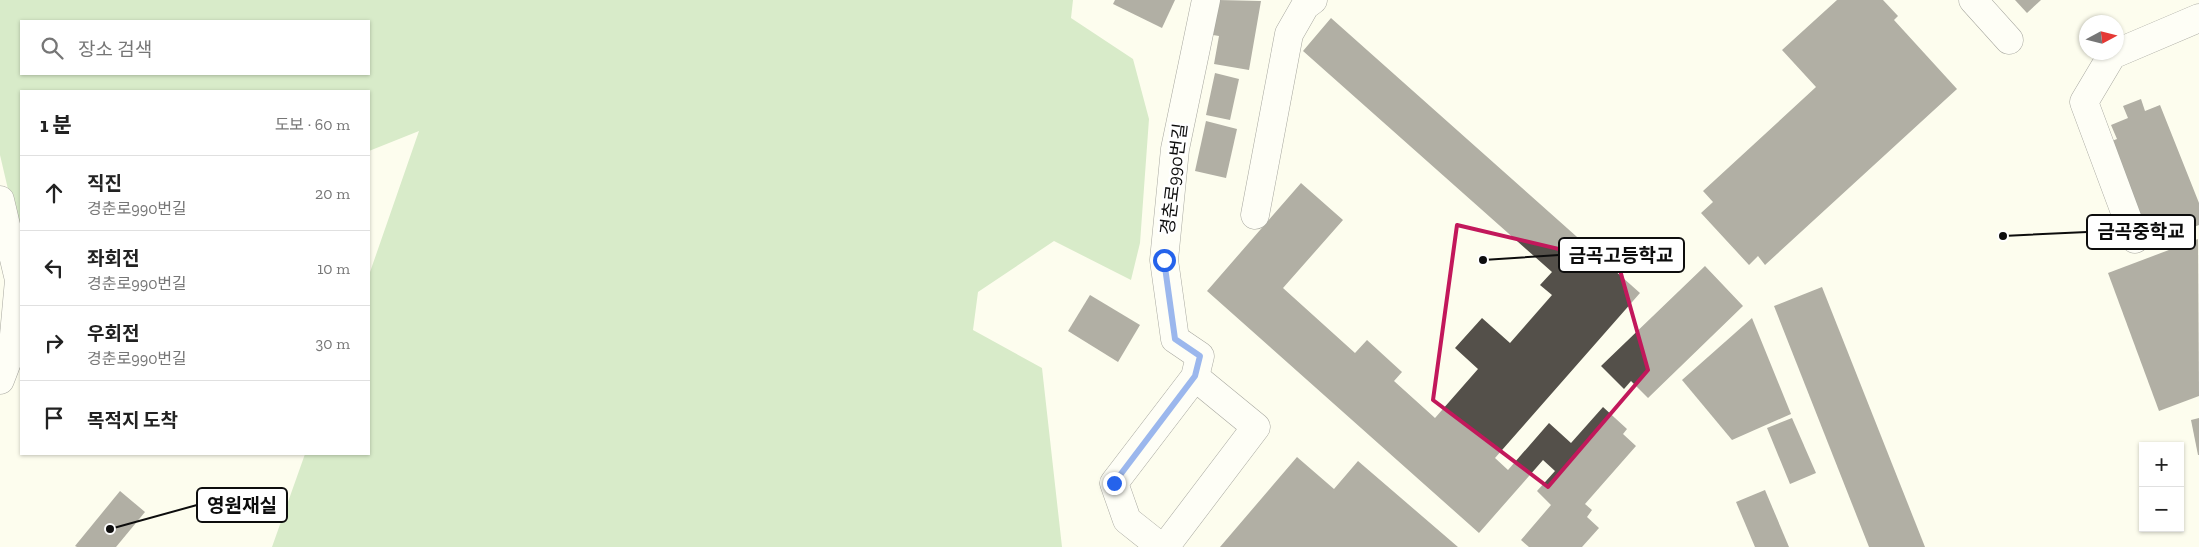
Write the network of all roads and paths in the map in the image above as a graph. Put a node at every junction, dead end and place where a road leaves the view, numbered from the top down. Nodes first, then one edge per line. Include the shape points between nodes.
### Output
1 (1206, 0) edge
2 (1314, 0) edge
3 (1973, 0) edge
4 (2199, 18) edge
5 (2009, 40) dead end
6 (0, 200) edge
7 (1255, 215) dead end
8 (2135, 239) dead end
9 (1195, 376) junction
10 (0, 380) edge
11 (1161, 547) edge
12 (1165, 547) edge

1 - 9 street, 경춘로990번길 via 1175,150 1164,260 1175,339 1200,356
2 - 7 street via 1305,6 1289,34
3 - 5 street
4 - 8 street via 2112,55 2084,102
6 - 10 street via 19,280 13,346
9 - 11 street via 1114,483 1127,520
9 - 12 street via 1256,427

